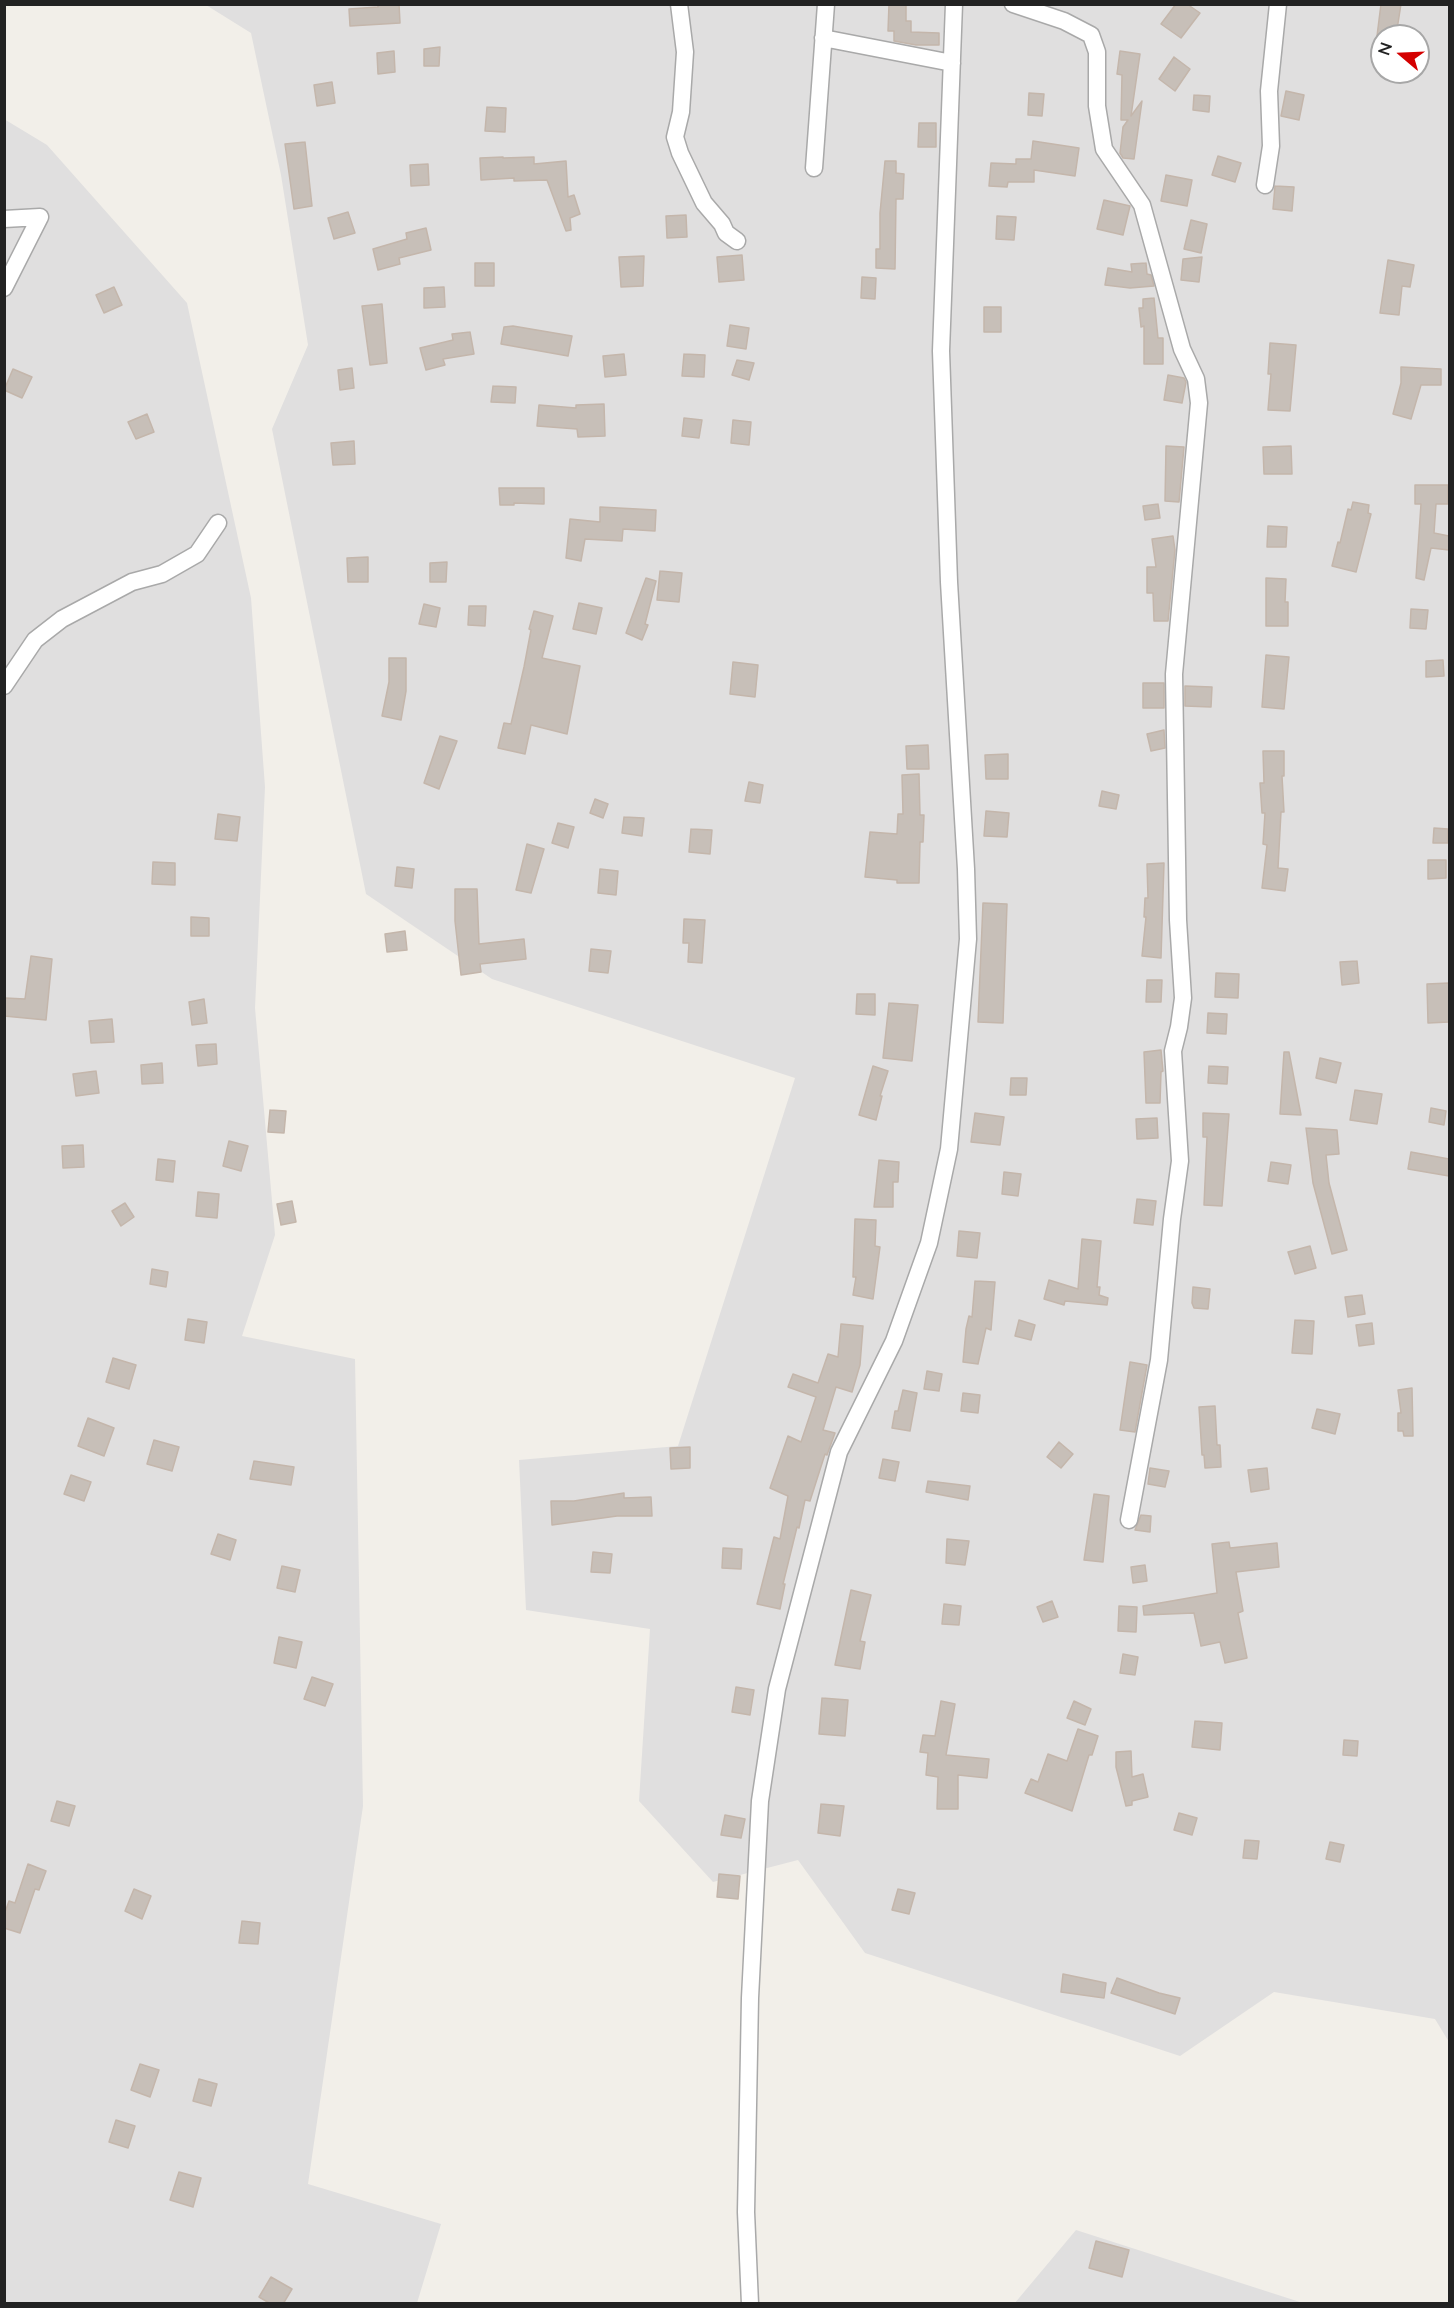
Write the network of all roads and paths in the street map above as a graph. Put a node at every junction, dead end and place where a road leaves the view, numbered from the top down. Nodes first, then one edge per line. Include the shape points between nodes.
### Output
1 (679, 4) edge
2 (826, 4) edge
3 (954, 4) edge
4 (1013, 4) edge
5 (1278, 4) edge
6 (823, 38) junction
7 (951, 63) junction
8 (814, 168) dead end
9 (1265, 185) dead end
10 (4, 219) edge
11 (737, 241) dead end
12 (4, 288) edge
13 (218, 523) dead end
14 (4, 686) edge
15 (1130, 1520) dead end
16 (750, 2304) edge

1 - 11 street via 686,52 675,137 704,203 726,233
2 - 6 street
3 - 7 street
4 - 15 street via 1064,21 1091,35 1097,52 1097,106 1104,149 1142,205 1182,349 1196,379 1199,403 1174,674 1183,998 1173,1051 1180,1161 1159,1360
5 - 9 street via 1269,91 1271,146
6 - 7 street
6 - 8 street
7 - 16 street via 941,351 967,951 949,1149 929,1243 894,1341 839,1452 777,1689 760,1802 750,1998 746,2212
10 - 12 street via 40,217
13 - 14 street via 197,554 162,574 132,582 62,619 34,640

